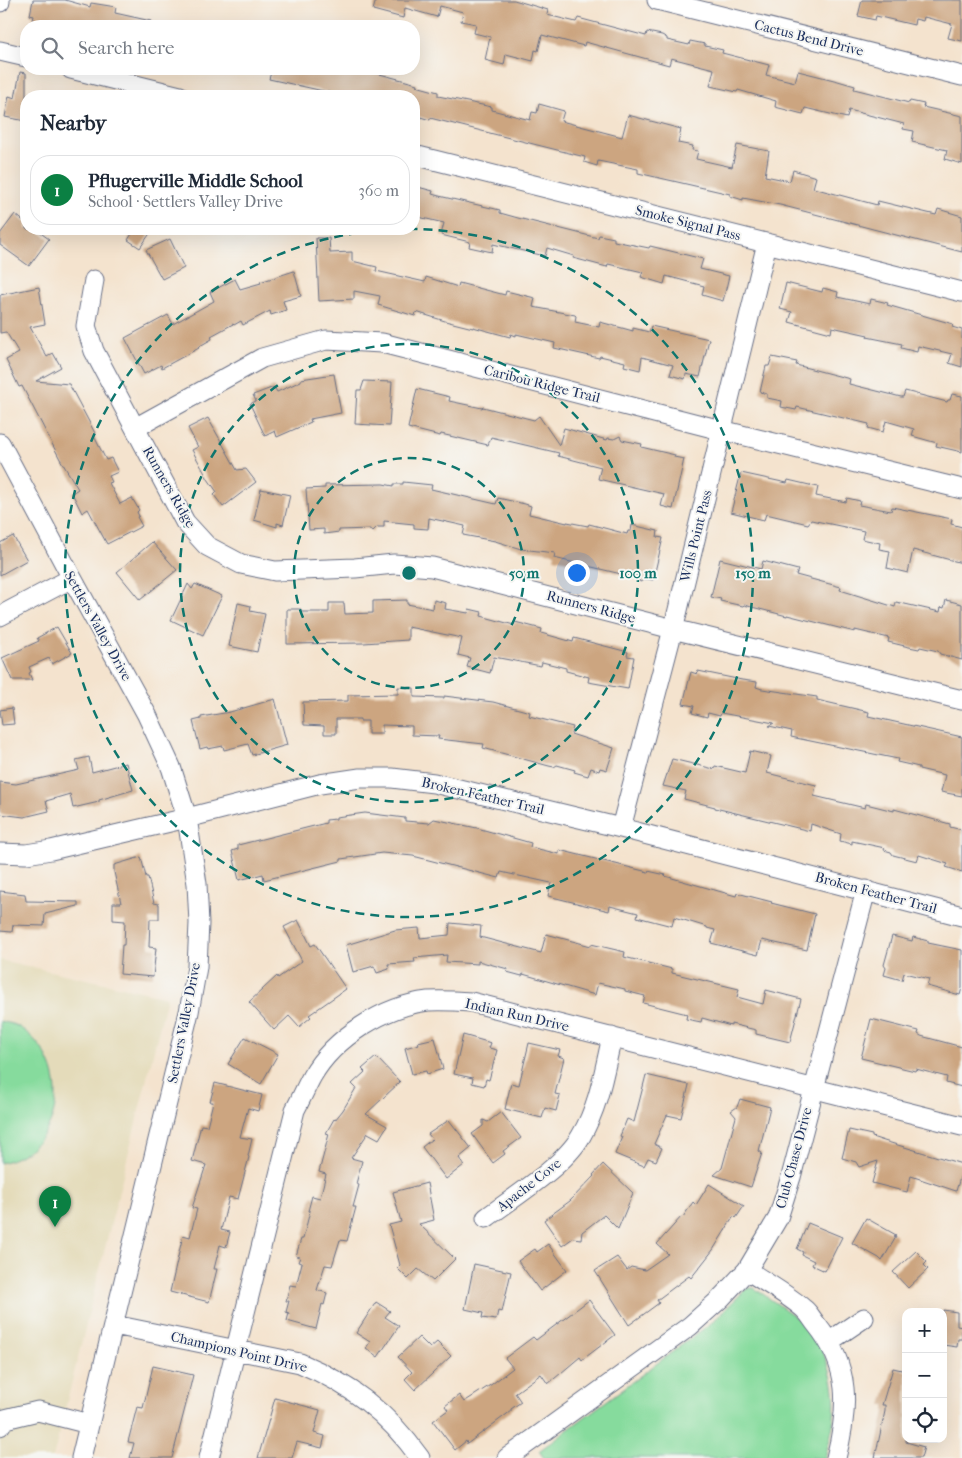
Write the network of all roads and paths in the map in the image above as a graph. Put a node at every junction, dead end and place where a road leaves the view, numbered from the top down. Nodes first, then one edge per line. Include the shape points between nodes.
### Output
1 (657, 0) edge
2 (0, 51) edge
3 (20, 56) edge
4 (94, 75) edge
5 (962, 76) edge
6 (151, 90) edge
7 (420, 156) edge
8 (768, 243) junction
9 (94, 280) dead end
10 (962, 292) edge
11 (135, 428) junction
12 (723, 430) junction
13 (0, 443) edge
14 (962, 489) edge
15 (72, 578) junction
16 (0, 616) edge
17 (673, 629) junction
18 (962, 700) edge
19 (187, 818) junction
20 (621, 828) junction
21 (0, 853) edge
22 (866, 890) junction
23 (962, 916) edge
24 (612, 1038) junction
25 (813, 1088) junction
26 (962, 1126) edge
27 (486, 1218) dead end
28 (747, 1270) junction
29 (864, 1318) dead end
30 (114, 1325) junction
31 (830, 1341) junction
32 (236, 1350) junction
33 (0, 1426) edge
34 (88, 1430) junction
35 (0, 1439) edge
36 (81, 1458) edge
37 (209, 1458) edge
38 (420, 1458) edge
39 (507, 1458) edge
40 (836, 1458) edge

1 - 5 street, Cactus Bend Drive
2 - 3 street
4 - 6 street
7 - 8 street, Smoke Signal Pass
8 - 10 street, Smoke Signal Pass
8 - 12 street, Wills Point Pass
9 - 11 street, Runners Ridge via 86,326 94,351
11 - 12 street, Caribou Ridge Trail via 262,358 326,340 382,343
11 - 17 street, Runners Ridge via 185,522 207,546 242,564 275,571 394,564 432,567
12 - 14 street, Caribou Ridge Trail
12 - 17 street, Wills Point Pass
13 - 15 street, Settlers Valley Drive
15 - 16 street
15 - 19 street, Settlers Valley Drive via 147,715 171,767
17 - 18 street, Runners Ridge
17 - 20 street, Wills Point Pass
19 - 20 street, Broken Feather Trail via 320,784 360,778 392,778 434,783
19 - 21 street, Broken Feather Trail via 51,850 26,854
19 - 30 street, Settlers Valley Drive via 197,884 197,967
20 - 22 street, Broken Feather Trail
22 - 23 street, Broken Feather Trail
22 - 25 street, Club Chase Drive
24 - 25 street, Indian Run Drive
24 - 27 street, Apache Cove via 596,1105 581,1137 564,1159
24 - 32 street, Indian Run Drive via 471,1002 449,1000 403,1008 357,1029 330,1052 312,1075 295,1110
25 - 26 street, Indian Run Drive
25 - 28 street, Club Chase Drive via 778,1218
28 - 31 street via 805,1310
28 - 39 street, Club Chase Drive via 690,1326
29 - 31 street
30 - 32 street, Champions Point Drive
30 - 34 street, Settlers Valley Drive
31 - 40 street via 845,1388 842,1433
32 - 37 street, Indian Run Drive
32 - 38 street, Champions Point Drive via 300,1363 343,1383 388,1420
33 - 34 street via 5,1419 38,1411
34 - 35 street via 38,1422 8,1428
34 - 36 street, Settlers Valley Drive

